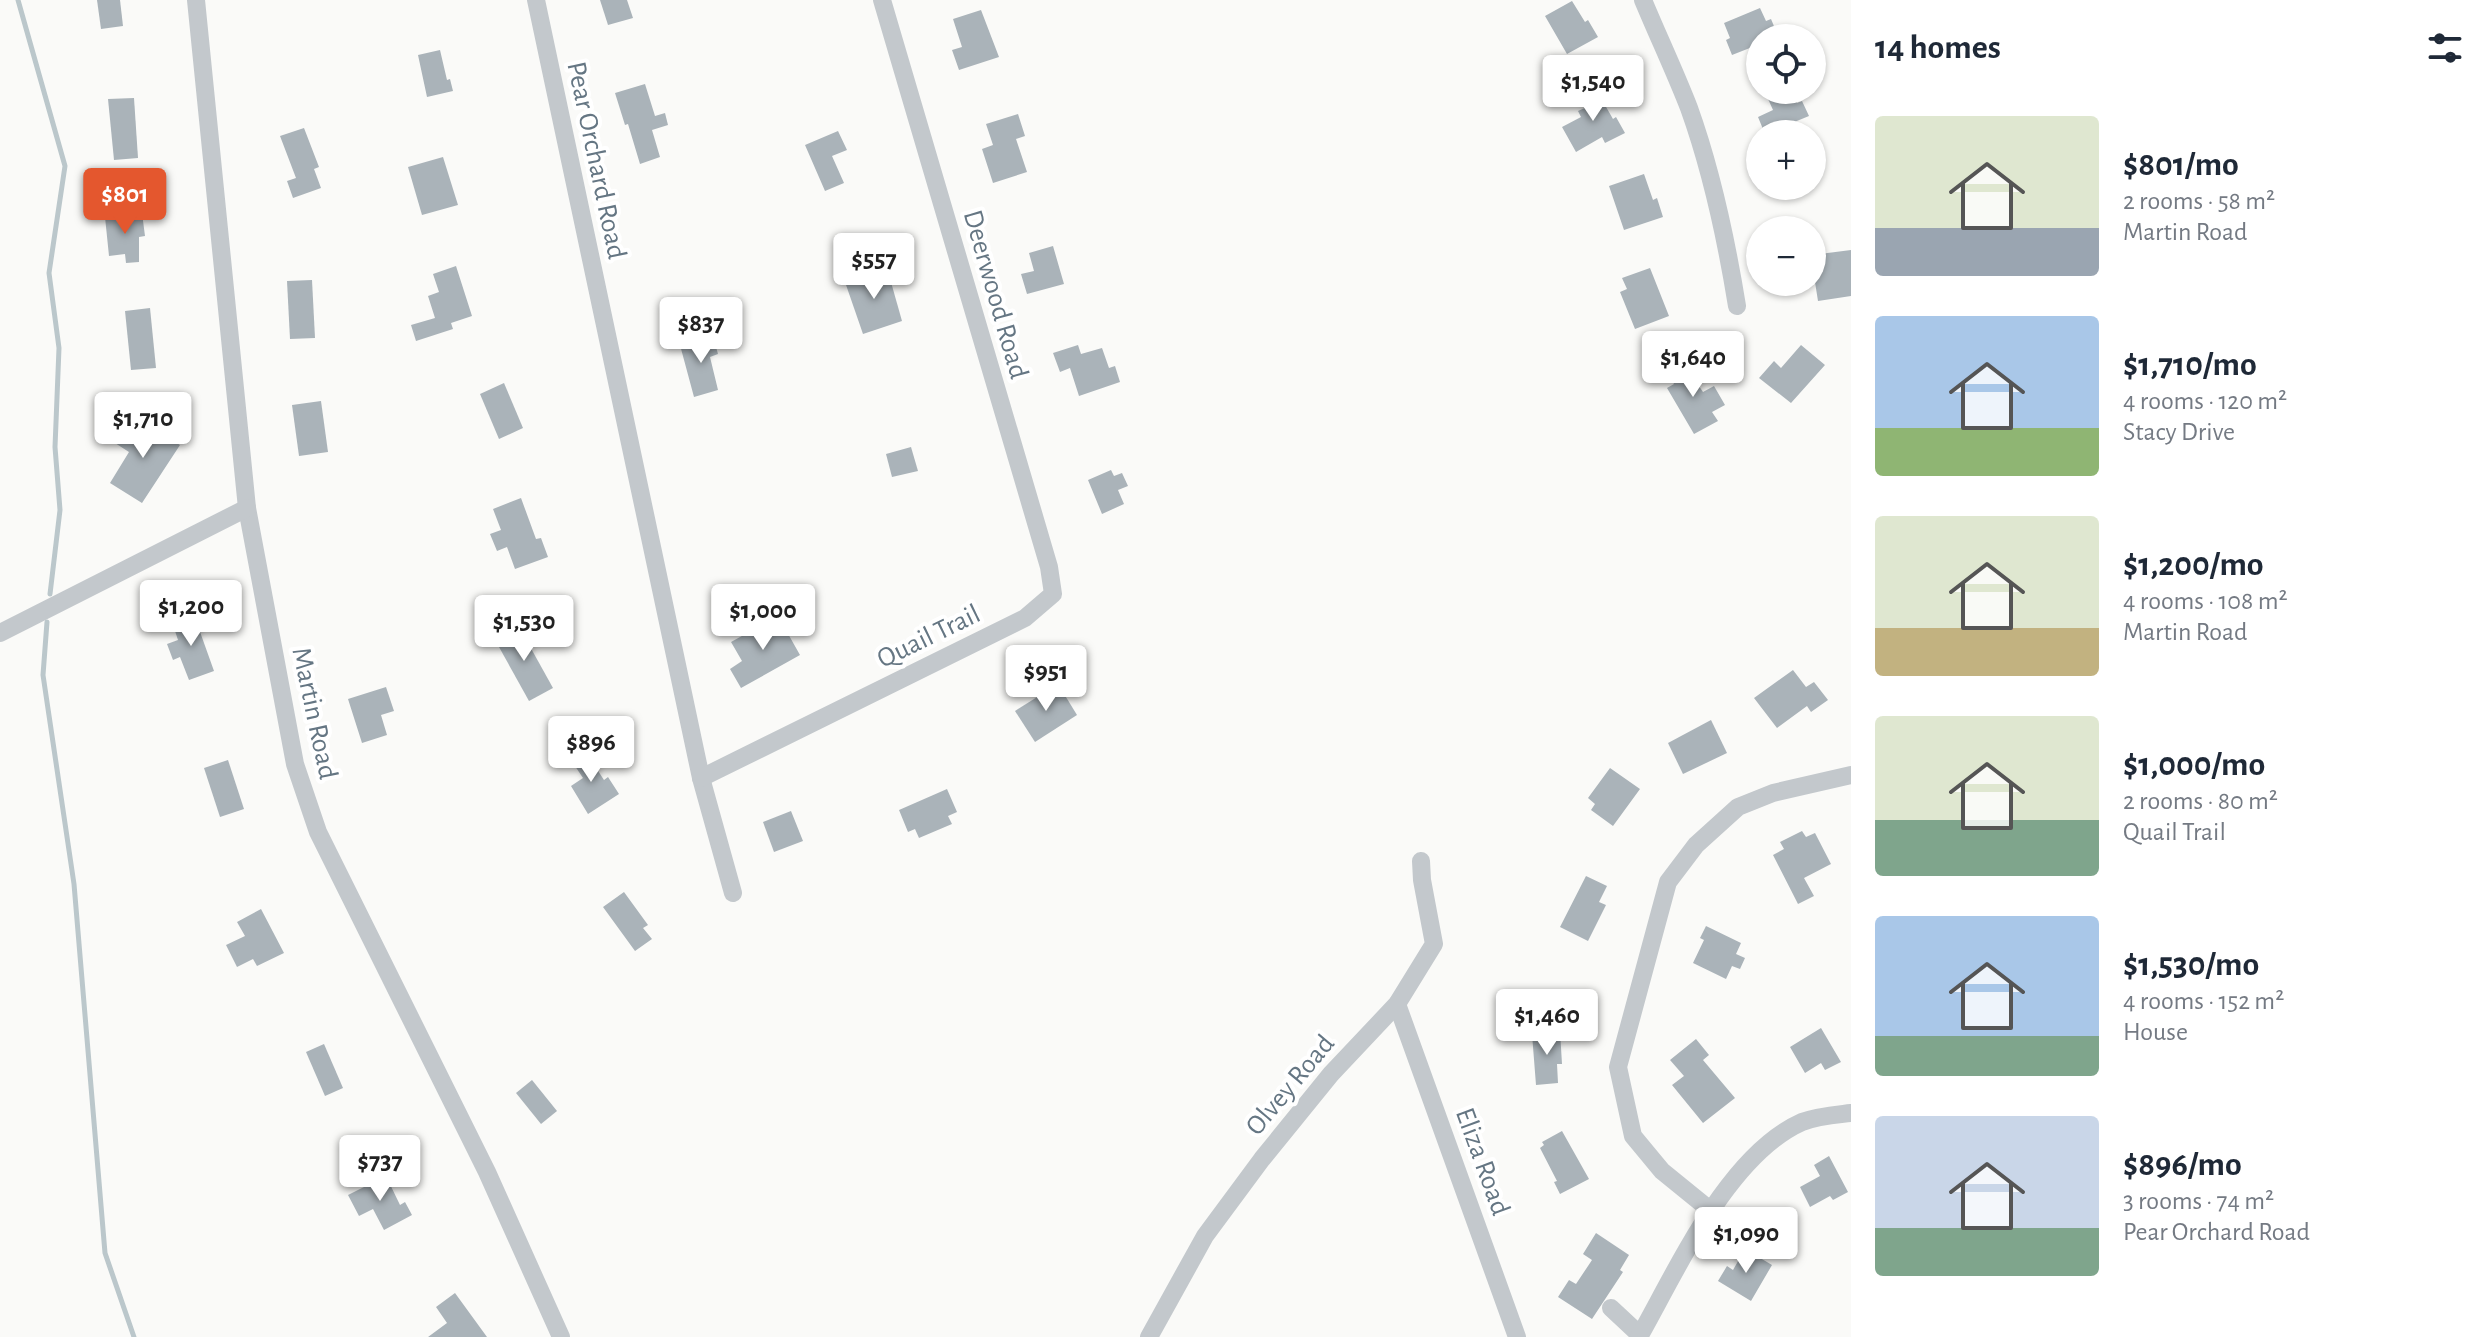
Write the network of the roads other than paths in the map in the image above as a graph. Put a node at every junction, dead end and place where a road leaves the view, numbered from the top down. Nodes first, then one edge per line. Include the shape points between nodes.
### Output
1 (196, 0) edge
2 (536, 0) edge
3 (882, 0) edge
4 (1643, 0) edge
5 (1737, 306) dead end
6 (247, 508) junction
7 (1046, 601) joint
8 (0, 633) edge
9 (1851, 775) edge
10 (701, 778) junction
11 (1421, 861) dead end
12 (733, 893) dead end
13 (1397, 1004) junction
14 (1851, 1113) edge
15 (1710, 1210) junction
16 (1611, 1308) dead end
17 (1640, 1336) edge
18 (561, 1337) edge
19 (1149, 1337) edge
20 (1517, 1337) edge

1 - 6 street, Martin Road
2 - 10 street, Pear Orchard Road
3 - 7 street, Deerwood Road via 1049,567 1053,594
4 - 5 street via 1689,108 1716,197
6 - 8 street
6 - 18 street, Martin Road via 295,764 318,832 487,1172
7 - 10 street, Quail Trail via 1025,618
9 - 15 street via 1738,807 1696,845 1668,882 1618,1067 1633,1136 1662,1171
10 - 12 street, Pear Orchard Road
11 - 13 street, Olvey Road via 1434,944
13 - 19 street, Olvey Road via 1262,1159 1205,1236
13 - 20 street, Eliza Road
14 - 15 street via 1825,1115 1780,1136
15 - 17 street
16 - 17 street

